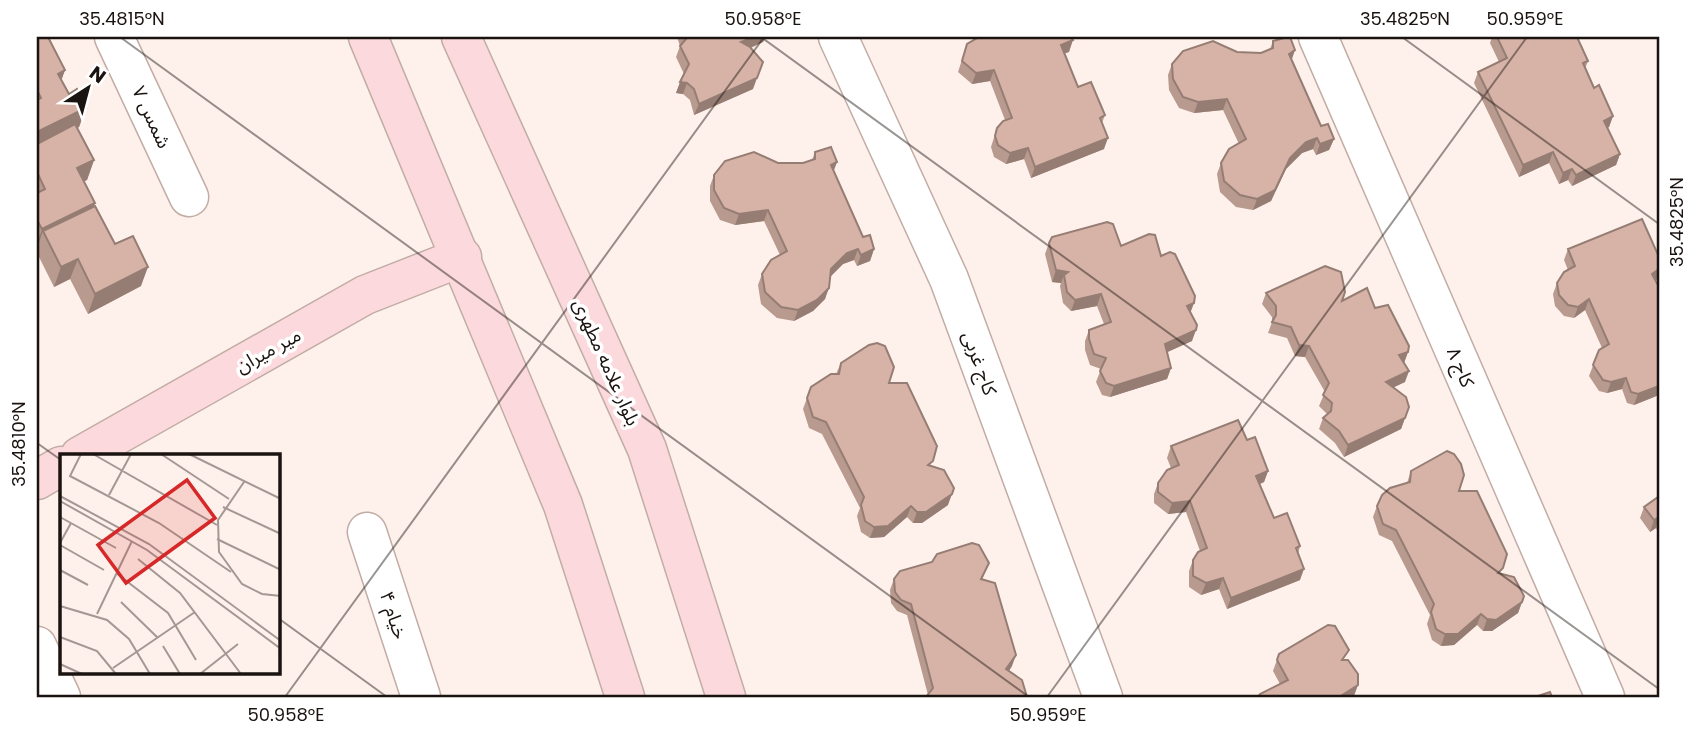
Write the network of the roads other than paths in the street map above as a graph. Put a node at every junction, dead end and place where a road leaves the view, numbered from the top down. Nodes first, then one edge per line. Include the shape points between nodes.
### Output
1 (114, 37) edge
2 (368, 37) edge
3 (461, 37) edge
4 (838, 37) edge
5 (1318, 37) edge
6 (189, 197) dead end
7 (462, 257) junction
8 (84, 454) edge
9 (60, 467) edge
10 (37, 480) edge
11 (368, 532) dead end
12 (37, 646) edge
13 (61, 697) edge
14 (421, 697) edge
15 (625, 697) edge
16 (726, 697) edge
17 (1103, 697) edge
18 (1605, 697) edge

1 - 6 street, شمس ۷
2 - 7 main road
3 - 16 main road, بلوار علامه مطهری via 647,449
4 - 17 street, کاج غربی via 949,279
5 - 18 street, کاج ۸
7 - 8 main road, میر میران via 365,296
7 - 15 main road via 563,505
9 - 10 main road
11 - 14 street, خیام ۴
12 - 13 street

